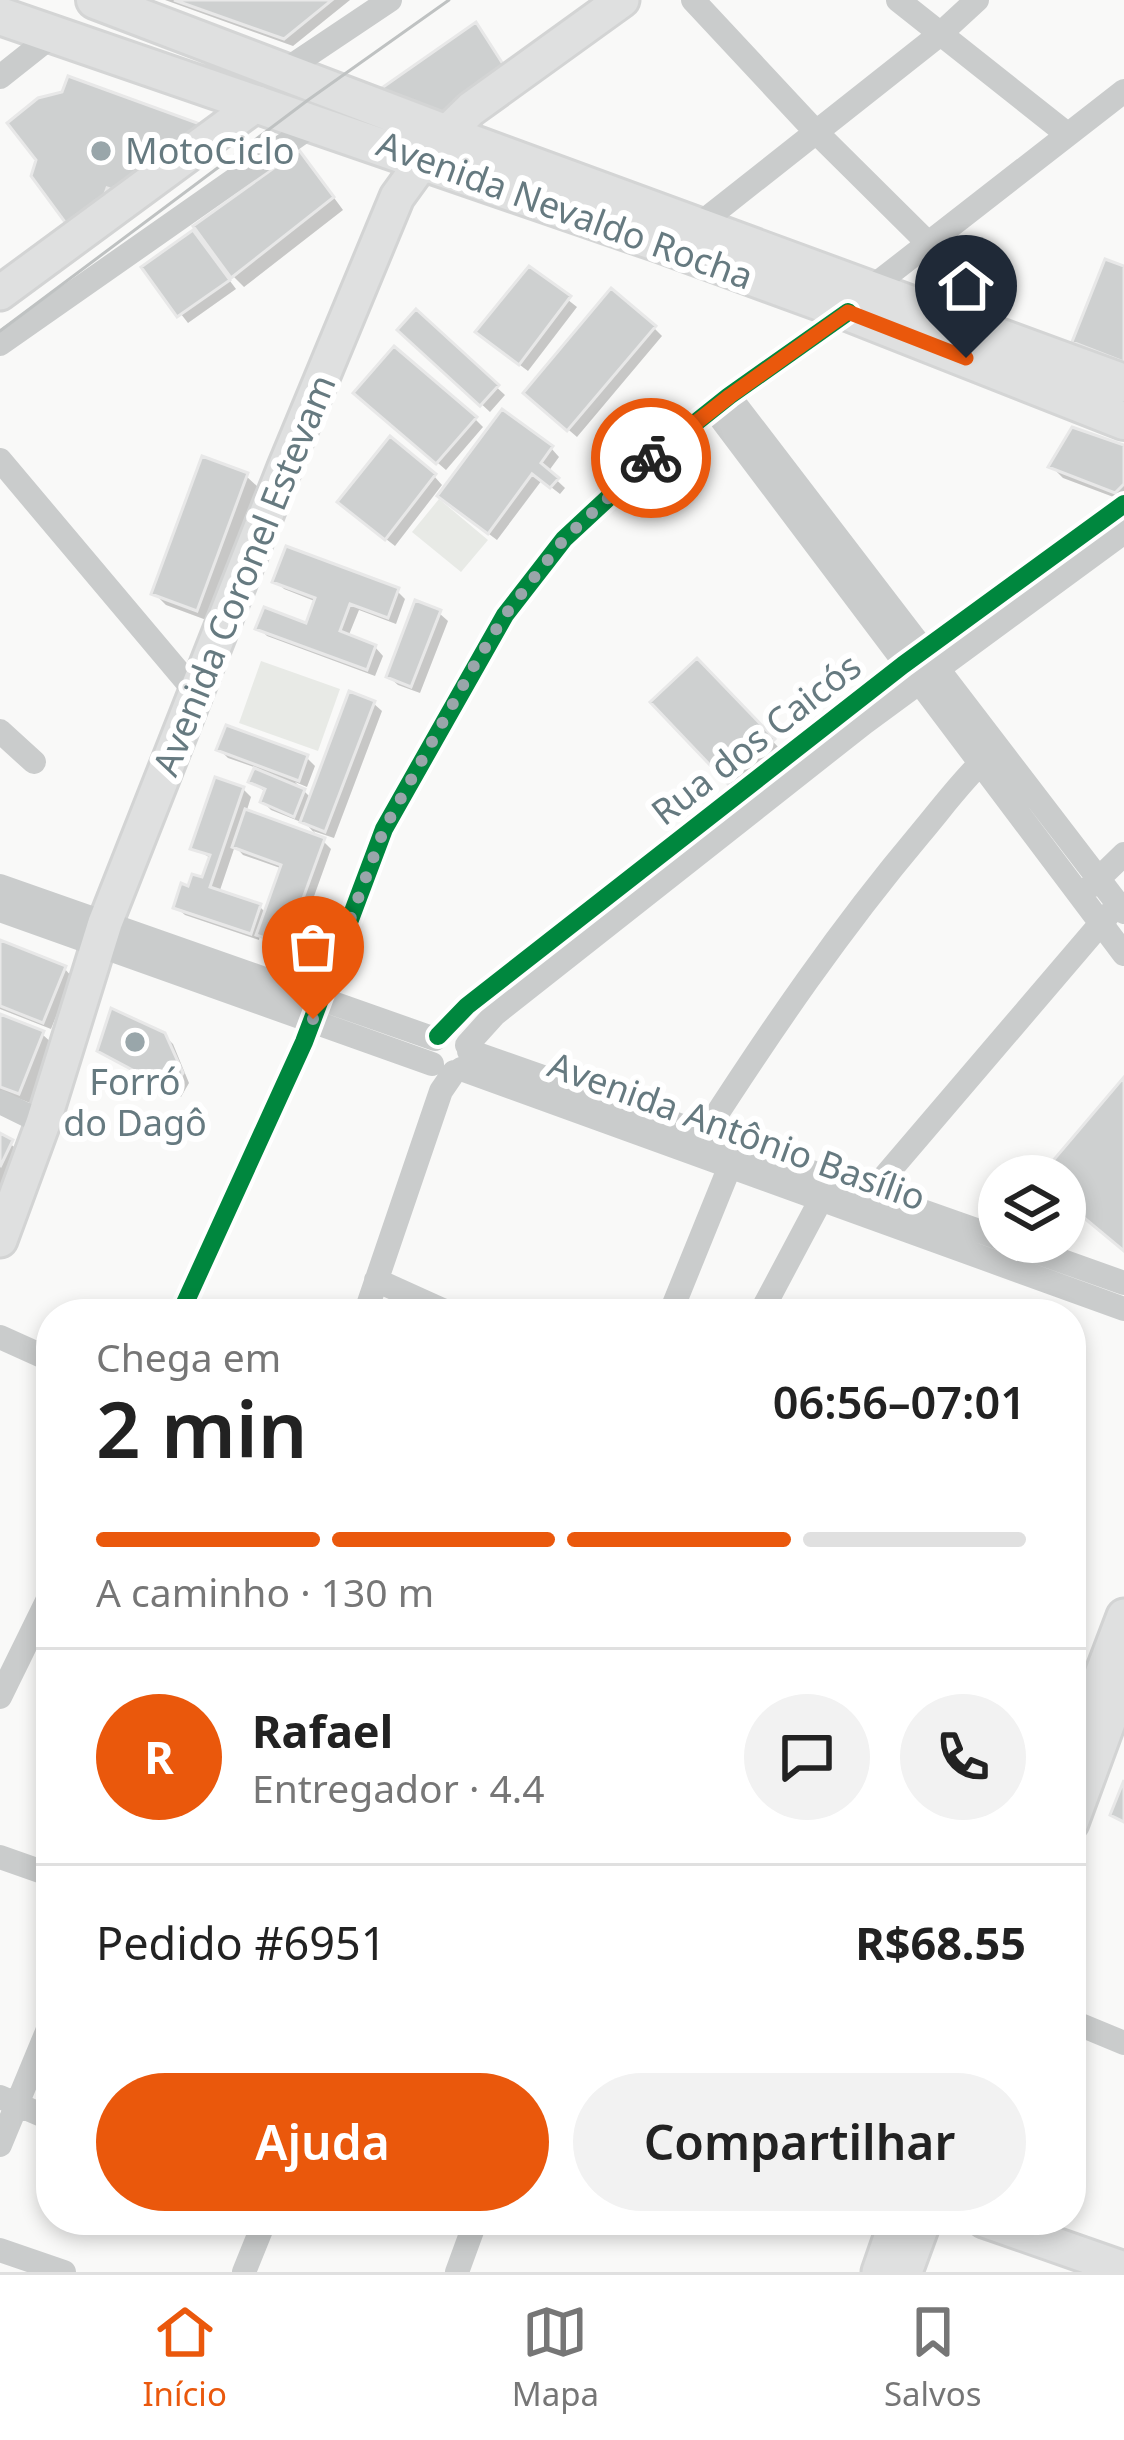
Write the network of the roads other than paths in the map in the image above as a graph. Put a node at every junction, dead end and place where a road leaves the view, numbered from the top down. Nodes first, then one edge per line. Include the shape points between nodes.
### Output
1 (95, 0) edge
2 (390, 0) edge
3 (622, 0) edge
4 (693, 0) edge
5 (898, 0) edge
6 (976, 0) edge
7 (0, 16) edge
8 (940, 34) junction
9 (53, 35) junction
10 (284, 71) junction
11 (0, 76) edge
12 (1124, 91) edge
13 (258, 103) junction
14 (317, 122) junction
15 (816, 132) junction
16 (1067, 134) junction
17 (434, 146) junction
18 (697, 227) junction
19 (928, 243) junction
20 (0, 292) edge
21 (860, 300) junction
22 (0, 344) edge
23 (1124, 382) edge
24 (721, 402) junction
25 (1124, 421) edge
26 (0, 460) edge
27 (1124, 504) edge
28 (1124, 532) edge
29 (921, 667) junction
30 (198, 695) junction
31 (0, 731) edge
32 (998, 748) junction
33 (34, 762) dead end
34 (978, 765) junction
35 (1124, 854) edge
36 (0, 886) edge
37 (1089, 887) junction
38 (0, 910) edge
39 (1114, 913) edge
40 (103, 935) junction
41 (1124, 954) edge
42 (316, 1008) junction
43 (448, 1059) junction
44 (0, 1102) edge
45 (43, 1123) junction
46 (704, 1134) junction
47 (730, 1166) junction
48 (827, 1189) junction
49 (862, 1202) junction
50 (978, 1232) edge
51 (0, 1240) edge
52 (1068, 1263) edge
53 (376, 1280) junction
54 (1124, 1283) edge
55 (187, 1299) edge
56 (370, 1299) edge
57 (418, 1299) edge
58 (676, 1299) edge
59 (768, 1299) edge
60 (1124, 1309) edge
61 (0, 1337) edge
62 (36, 1353) edge
63 (1124, 1616) edge
64 (36, 1624) edge
65 (1111, 1663) edge
66 (0, 1697) edge
67 (1086, 1721) edge
68 (1086, 1763) edge
69 (0, 1857) edge
70 (36, 1870) edge
71 (1086, 2027) edge
72 (1124, 2043) edge
73 (36, 2049) edge
74 (8, 2100) edge
75 (36, 2112) edge
76 (0, 2145) edge
77 (259, 2235) edge
78 (471, 2235) edge
79 (892, 2235) edge
80 (919, 2235) edge
81 (1027, 2235) edge
82 (0, 2250) edge
83 (1124, 2269) edge
84 (64, 2272) edge
85 (244, 2272) edge
86 (457, 2272) edge
87 (879, 2272) edge
88 (905, 2272) edge

1 - 10 highway, Avenida Nevaldo Rocha
2 - 10 street
3 - 17 main road, Avenida Coronel Estevam
4 - 15 street
5 - 8 street
6 - 8 street
7 - 9 highway, Avenida Nevaldo Rocha
8 - 15 street
8 - 16 street
9 - 11 street
9 - 13 highway, Avenida Nevaldo Rocha
10 - 17 highway, Avenida Nevaldo Rocha
12 - 16 street
13 - 14 highway, Avenida Nevaldo Rocha
13 - 20 main road
14 - 17 highway, Avenida Nevaldo Rocha
14 - 22 street
15 - 18 street
15 - 19 street
16 - 19 street
17 - 18 highway, Avenida Nevaldo Rocha
17 - 21 highway, Avenida Nevaldo Rocha
17 - 30 main road, Avenida Coronel Estevam via 386,222
18 - 21 highway, Avenida Nevaldo Rocha
19 - 21 street
21 - 23 highway, Avenida Nevaldo Rocha
21 - 24 street
21 - 25 highway, Avenida Nevaldo Rocha
24 - 29 street
24 - 42 street via 591,511 505,615 384,829
26 - 30 street
27 - 29 street, Rua dos Caicós
28 - 29 street, Rua dos Caicós
29 - 32 street
29 - 34 street
29 - 43 street, Rua dos Caicós
30 - 40 main road, Avenida Coronel Estevam
31 - 33 street
32 - 34 street
32 - 37 street
34 - 37 street
34 - 46 street via 830,948
35 - 37 street
36 - 40 street, Avenida Antônio Basílio
37 - 39 street
38 - 40 street, Avenida Antônio Basílio
39 - 41 street
39 - 49 street
40 - 42 street, Avenida Antônio Basílio
40 - 45 main road, Avenida Coronel Estevam
42 - 43 street, Avenida Antônio Basílio
42 - 55 street
43 - 46 street, Avenida Antônio Basílio
43 - 47 street, Avenida Antônio Basílio
43 - 53 street, Rua dos Caicós
44 - 45 street
45 - 51 main road, Avenida Coronel Estevam
46 - 48 street, Avenida Antônio Basílio
47 - 48 street, Avenida Antônio Basílio
47 - 58 street
48 - 49 street, Avenida Antônio Basílio
48 - 59 street
49 - 50 street, Avenida Antônio Basílio
49 - 60 street, Avenida Antônio Basílio
52 - 54 street
53 - 56 street, Rua dos Caicós
53 - 57 street
61 - 62 street
63 - 65 main road
64 - 66 street
65 - 67 main road
65 - 68 main road
69 - 70 street
71 - 72 street
73 - 74 street
74 - 75 street
74 - 76 street
77 - 85 street
78 - 86 street
79 - 87 main road
80 - 88 main road
81 - 83 main road
82 - 84 street

